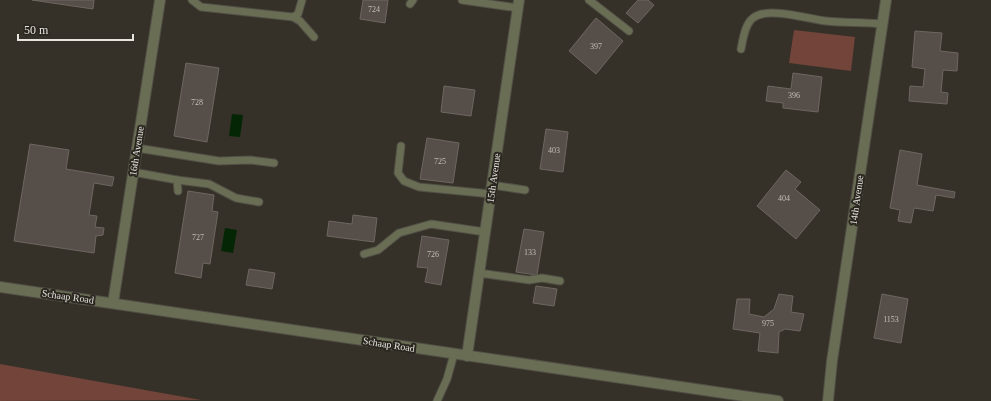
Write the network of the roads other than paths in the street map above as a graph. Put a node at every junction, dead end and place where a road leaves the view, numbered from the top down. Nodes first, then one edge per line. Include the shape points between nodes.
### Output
1 (160, 0) edge
2 (192, 0) edge
3 (302, 0) edge
4 (462, 0) edge
5 (589, 0) edge
6 (886, 0) edge
7 (518, 4) edge
8 (293, 17) junction
9 (882, 24) junction
10 (629, 31) dead end
11 (314, 37) dead end
12 (741, 49) dead end
13 (401, 146) dead end
14 (137, 148) junction
15 (274, 162) dead end
16 (133, 172) junction
17 (177, 180) junction
18 (491, 189) junction
19 (525, 190) dead end
20 (178, 191) dead end
21 (259, 202) dead end
22 (485, 232) junction
23 (364, 254) dead end
24 (479, 273) junction
25 (560, 281) dead end
26 (0, 287) edge
27 (113, 303) junction
28 (454, 354) junction
29 (466, 356) junction
30 (437, 401) edge
31 (778, 401) edge
32 (828, 401) edge

1 - 14 street, 16th Avenue
2 - 8 lane via 201,7
3 - 8 lane via 298,14
4 - 7 lane
5 - 10 lane
6 - 9 street, 14th Avenue
7 - 18 street, 15th Avenue
8 - 11 lane
9 - 12 lane via 827,21 771,13 759,15 752,18 749,23
9 - 32 street, 14th Avenue
13 - 18 lane via 398,173 404,181 420,187
14 - 15 lane via 219,161
14 - 16 street, 16th Avenue
16 - 17 lane
16 - 27 street, 16th Avenue
17 - 20 lane
17 - 21 lane via 209,184 236,198
18 - 19 lane
18 - 22 street, 15th Avenue
22 - 23 lane via 436,224 423,225 399,232 378,250
22 - 24 street, 15th Avenue
24 - 25 lane via 529,280 542,278
24 - 29 street, 15th Avenue
26 - 27 street, Schaap Road
27 - 28 street, Schaap Road
28 - 29 street, Schaap Road
28 - 30 lane
29 - 31 street, Schaap Road

